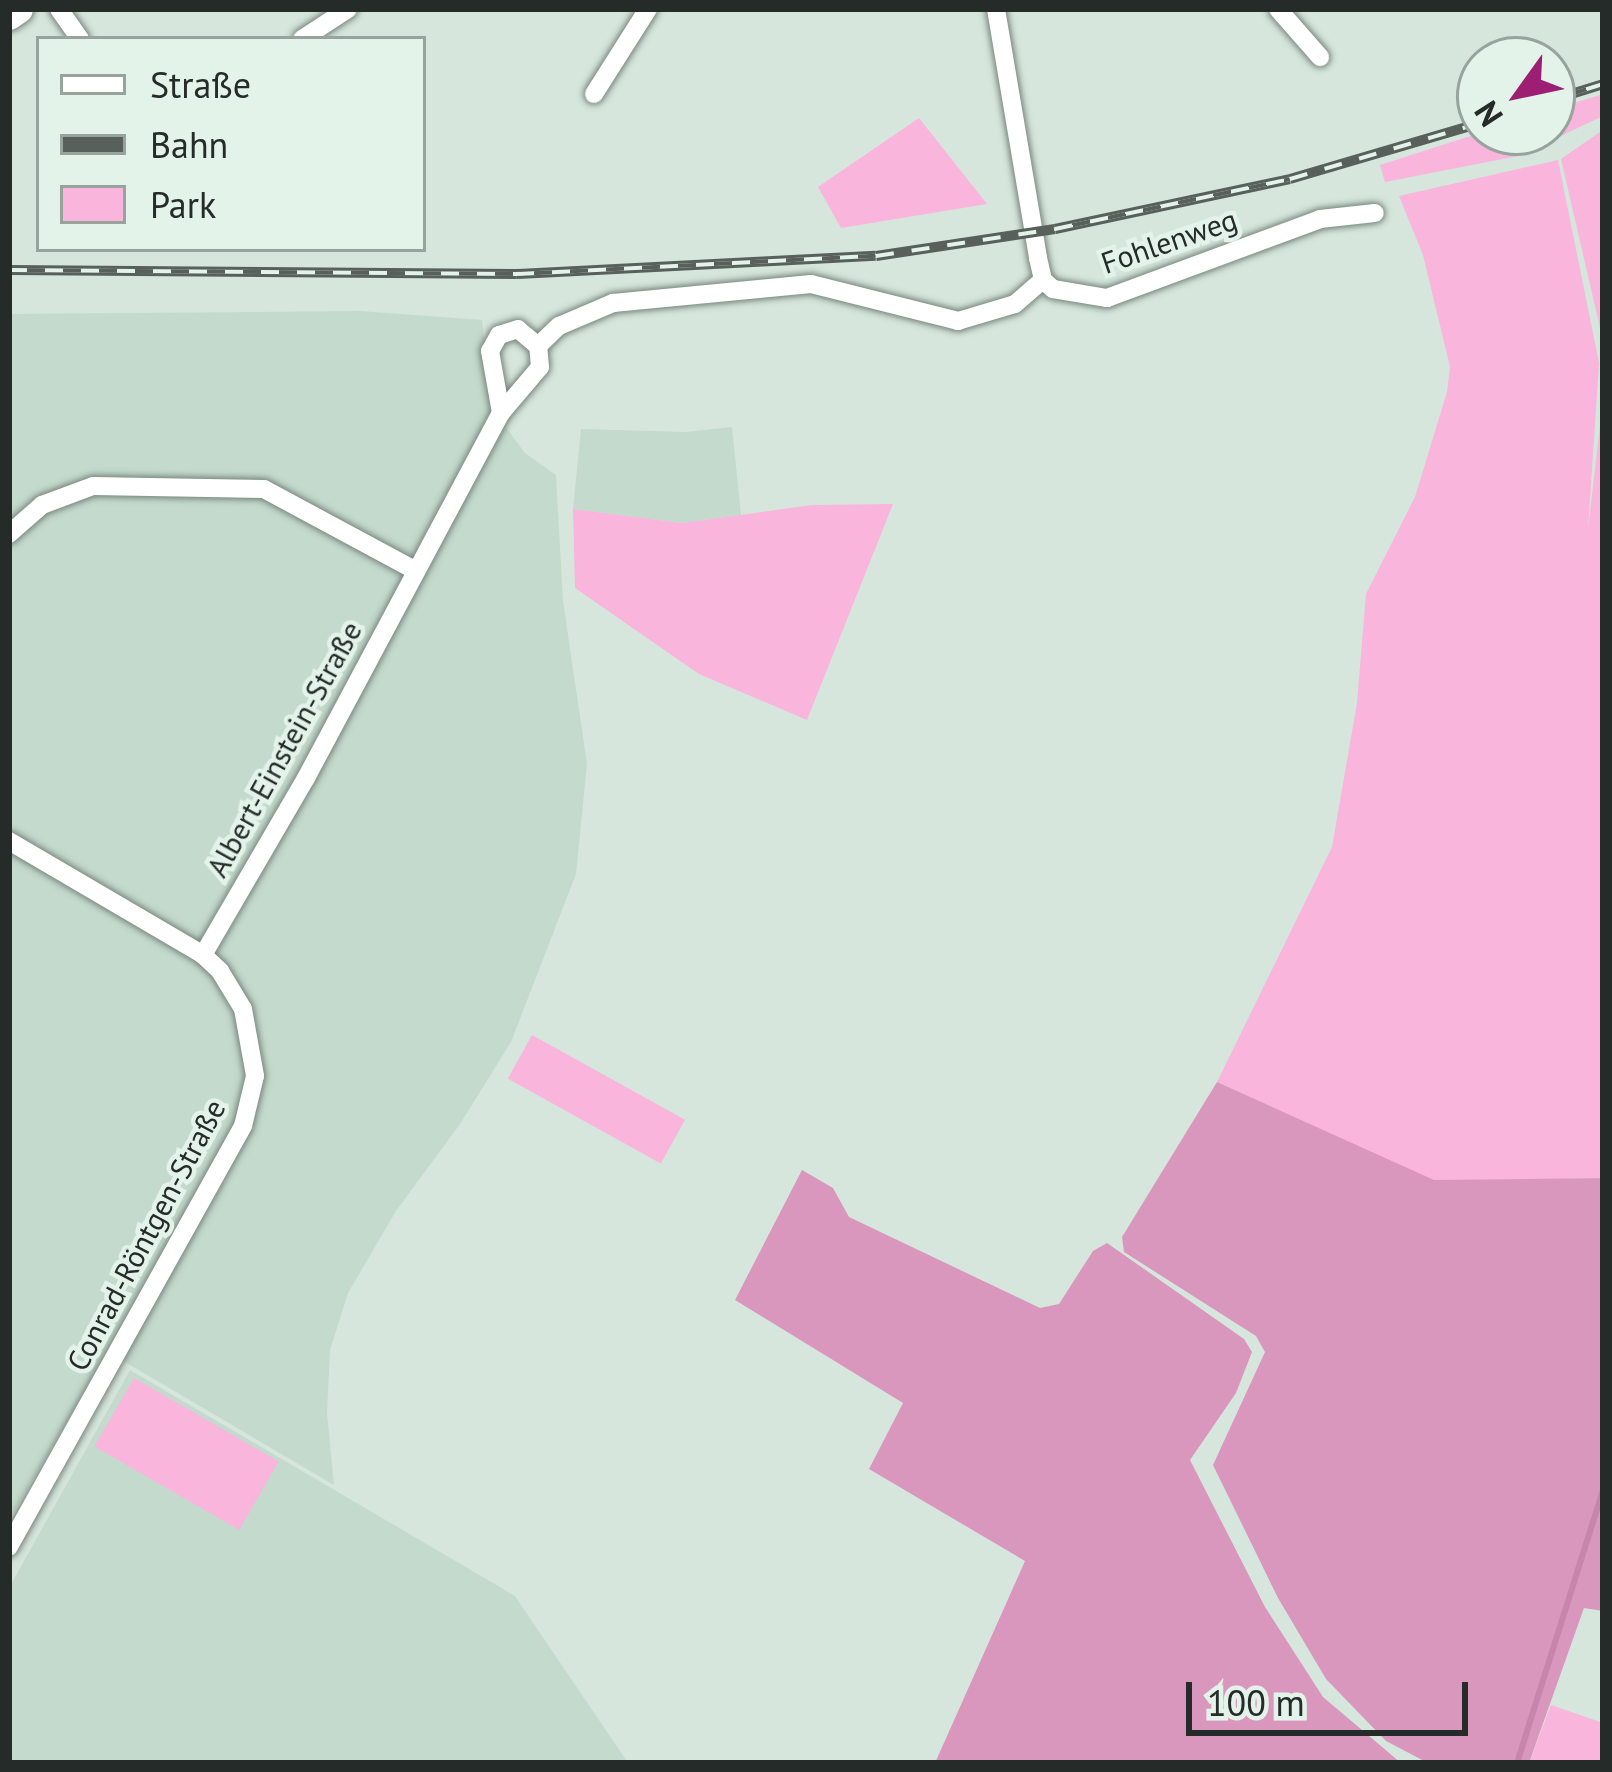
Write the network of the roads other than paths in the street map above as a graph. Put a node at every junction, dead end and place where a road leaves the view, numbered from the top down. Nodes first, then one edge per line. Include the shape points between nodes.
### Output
1 (20, 9) edge
2 (59, 9) edge
3 (347, 9) edge
4 (648, 9) edge
5 (997, 9) edge
6 (1278, 9) edge
7 (9, 16) edge
8 (78, 36) edge
9 (306, 36) edge
10 (1320, 57) dead end
11 (594, 94) dead end
12 (1375, 213) dead end
13 (1043, 280) junction
14 (538, 346) junction
15 (501, 413) junction
16 (9, 534) edge
17 (416, 571) junction
18 (9, 841) edge
19 (202, 955) junction
20 (9, 1547) edge

1 - 7 main road
2 - 8 street
3 - 9 street
4 - 11 street
5 - 13 street
6 - 10 street
12 - 13 street, Fohlenweg via 1320,219 1107,298
13 - 14 street via 1015,304 958,321 811,284 613,303 559,326
14 - 15 street, Albert-Einstein-Straße via 540,368
14 - 15 street via 518,329 493,341
15 - 17 street, Albert-Einstein-Straße
16 - 17 street via 42,505 92,486 264,489
17 - 19 street, Albert-Einstein-Straße
18 - 19 street, Conrad-Röntgen-Straße
19 - 20 street, Conrad-Röntgen-Straße via 232,989 250,1030 250,1106

